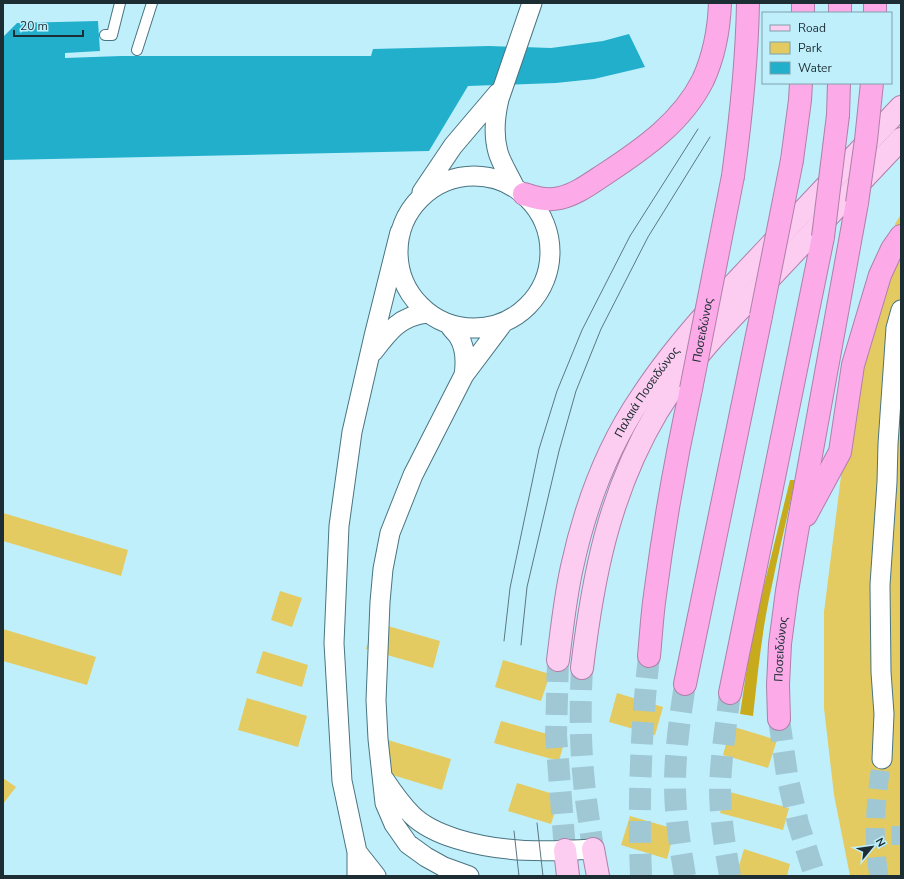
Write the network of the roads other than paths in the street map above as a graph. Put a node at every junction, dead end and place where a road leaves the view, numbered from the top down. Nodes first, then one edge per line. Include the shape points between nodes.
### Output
1 (120, 3) edge
2 (152, 3) edge
3 (720, 3) edge
4 (748, 3) edge
5 (531, 5) edge
6 (105, 35) dead end
7 (137, 50) dead end
8 (801, 84) edge
9 (839, 84) edge
10 (872, 84) edge
11 (503, 87) junction
12 (901, 107) edge
13 (901, 139) edge
14 (519, 190) junction
15 (410, 208) junction
16 (400, 232) junction
17 (901, 236) edge
18 (901, 310) edge
19 (427, 313) junction
20 (503, 323) junction
21 (449, 324) junction
22 (371, 354) junction
23 (464, 375) junction
24 (797, 532) junction
25 (649, 656) tunnel mouth
26 (558, 660) tunnel mouth
27 (582, 668) tunnel mouth
28 (685, 684) tunnel mouth
29 (730, 693) tunnel mouth
30 (779, 719) tunnel mouth
31 (882, 759) tunnel mouth
32 (382, 776) junction
33 (593, 849) joint
34 (565, 850) junction
35 (357, 852) junction
36 (357, 876) edge
37 (376, 876) edge
38 (469, 876) edge
39 (568, 876) edge
40 (598, 876) edge

1 - 6 lane via 112,35
2 - 7 lane
3 - 14 highway via 715,41 702,80 679,115 663,131 641,149 576,192 560,198 540,199
4 - 25 highway, Ποσειδώνος, bridge via 743,106 733,176 677,452 655,597
5 - 11 street
8 - 28 highway, bridge via 792,160
9 - 29 highway, bridge via 838,115 823,237
10 - 24 highway, Ποσειδώνος, bridge via 857,203
11 - 14 street via 494,128 498,152
11 - 15 street via 453,146
12 - 26 main road, Παλαιά Ποσειδώνος via 705,315 678,346 641,397 607,460 582,527 572,568
13 - 27 main road, Παλαιά Ποσειδώνος via 724,326 690,366 657,412 636,452 606,530 588,616
14 - 15 street via 492,177 469,175 446,180 426,191
14 - 20 street via 539,210 548,231 550,253 547,275 537,295 522,311
15 - 16 street
16 - 19 street via 397,254 401,276 412,296
16 - 22 street
17 - 24 highway via 880,275 853,365 840,452
18 - 31 street via 896,328 880,585 884,714
19 - 21 street
19 - 22 street via 414,316 393,327
20 - 21 street via 485,328
20 - 23 street
21 - 23 street via 464,349
22 - 35 street via 352,432 339,526 334,643 342,780
23 - 32 street via 413,476 390,533 380,602 377,685
24 - 30 highway, Ποσειδώνος via 780,644
32 - 34 street via 412,816 442,834 494,848
32 - 38 street via 385,803 394,824 408,844 426,857
33 - 34 street
33 - 40 main road
34 - 39 main road
35 - 36 street
35 - 37 street

